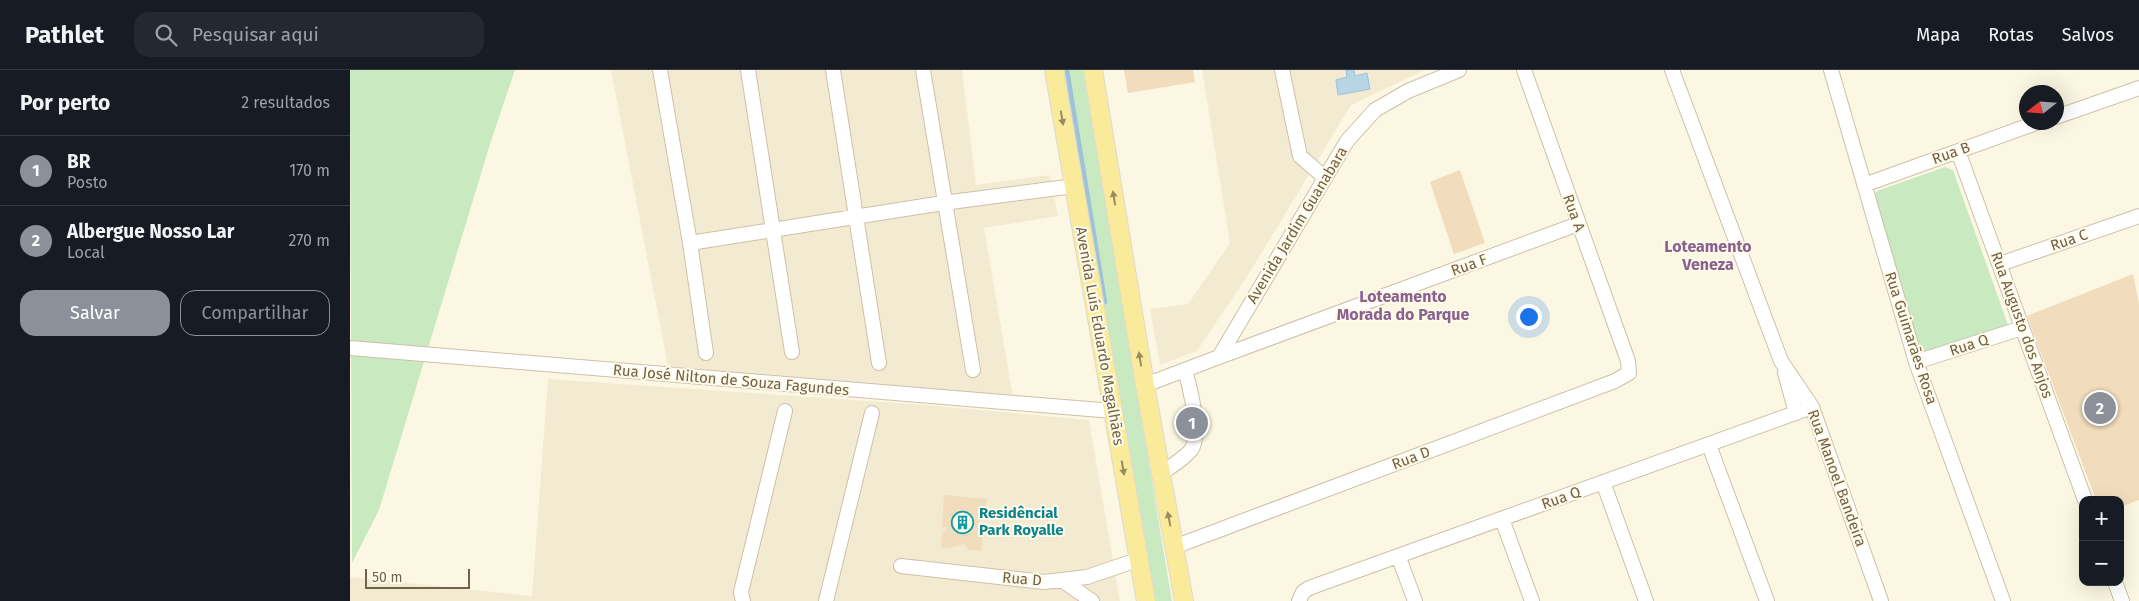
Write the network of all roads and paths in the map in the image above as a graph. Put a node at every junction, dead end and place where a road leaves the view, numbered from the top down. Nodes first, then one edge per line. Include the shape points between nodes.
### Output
1 (660, 70) edge
2 (748, 70) edge
3 (833, 70) edge
4 (922, 70) edge
5 (1054, 70) edge
6 (1093, 70) edge
7 (1282, 70) edge
8 (1459, 70) edge
9 (1524, 70) edge
10 (1672, 70) edge
11 (1832, 70) edge
12 (2139, 88) edge
13 (2064, 113) edge
14 (2019, 129) edge
15 (1958, 151) junction
16 (1324, 177) junction
17 (1864, 185) junction
18 (1074, 186) junction
19 (943, 203) junction
20 (856, 216) junction
21 (2139, 216) edge
22 (1578, 224) junction
23 (773, 229) junction
24 (690, 244) junction
25 (2000, 264) junction
26 (2022, 328) junction
27 (350, 348) edge
28 (792, 352) dead end
29 (706, 353) dead end
30 (1626, 355) joint
31 (1219, 357) junction
32 (1781, 361) junction
33 (880, 362) dead end
34 (1916, 362) junction
35 (973, 370) dead end
36 (1185, 370) junction
37 (1145, 385) junction
38 (1812, 407) junction
39 (785, 410) dead end
40 (1113, 411) junction
41 (1796, 412) junction
42 (872, 413) dead end
43 (1709, 445) junction
44 (1160, 475) junction
45 (1602, 482) junction
46 (2084, 496) edge
47 (1502, 519) junction
48 (1174, 547) junction
49 (1399, 558) junction
50 (1140, 559) junction
51 (901, 566) dead end
52 (1063, 581) junction
53 (2116, 586) edge
54 (743, 601) edge
55 (826, 601) edge
56 (1092, 601) edge
57 (1146, 601) edge
58 (1183, 601) edge
59 (1299, 601) edge
60 (1415, 601) edge
61 (1532, 601) edge
62 (1646, 601) edge
63 (1766, 601) edge
64 (1881, 601) edge
65 (2003, 601) edge
66 (2122, 601) edge

1 - 24 street
2 - 23 street
3 - 20 street
4 - 19 street
5 -> 18 main road, Avenida Luís Eduardo Magalhães
37 -> 6 main road
7 - 16 street via 1300,156
8 - 16 street, Avenida Jardim Guanabara via 1408,91 1375,110 1347,141
9 - 22 street, Rua A
10 - 32 street, Rua Manoel Bandeira
11 - 17 street, Rua Guimarães Rosa
12 - 13 street
14 - 15 street, Rua B
15 - 17 street, Rua B
15 - 25 street, Rua Augusto dos Anjos
16 - 31 street, Avenida Jardim Guanabara
17 - 34 street, Rua Guimarães Rosa
18 - 19 street
18 - 40 main road, Avenida Luís Eduardo Magalhães
19 - 20 street
19 - 35 street
20 - 23 street
20 - 33 street
21 - 25 street, Rua C
22 - 30 street, Rua A
22 - 31 street, Rua F
23 - 24 street
23 - 28 street
24 - 29 street
25 - 26 street, Rua Augusto dos Anjos
26 - 34 street, Rua Q
26 - 46 street, Rua Augusto dos Anjos
27 - 40 street, Rua José Nilton de Souza Fagundes
30 - 48 street, Rua D via 1629,373 1615,381
31 - 36 street
32 - 38 street, Rua Manoel Bandeira
32 - 41 street, Rua Manoel Bandeira
34 - 65 street, Rua Guimarães Rosa
36 - 37 street
36 - 44 street via 1196,434 1191,450
37 - 44 main road
38 - 41 street, Rua Q
38 - 64 street, Rua Manoel Bandeira
39 - 54 street via 741,592
40 -> 50 main road, Avenida Luís Eduardo Magalhães
41 - 43 street, Rua Q
42 - 55 street
43 - 45 street, Rua Q
43 - 63 street
48 -> 44 main road
45 - 47 street, Rua Q
45 - 62 street
47 - 49 street, Rua Q
47 - 61 street
48 - 58 main road
49 - 59 street, Rua Q via 1309,588
49 - 60 street
50 - 52 street, Rua D via 1087,577
50 - 57 main road, Avenida Luís Eduardo Magalhães
51 - 52 street, Rua D via 1044,582
52 - 56 street
53 - 66 street

